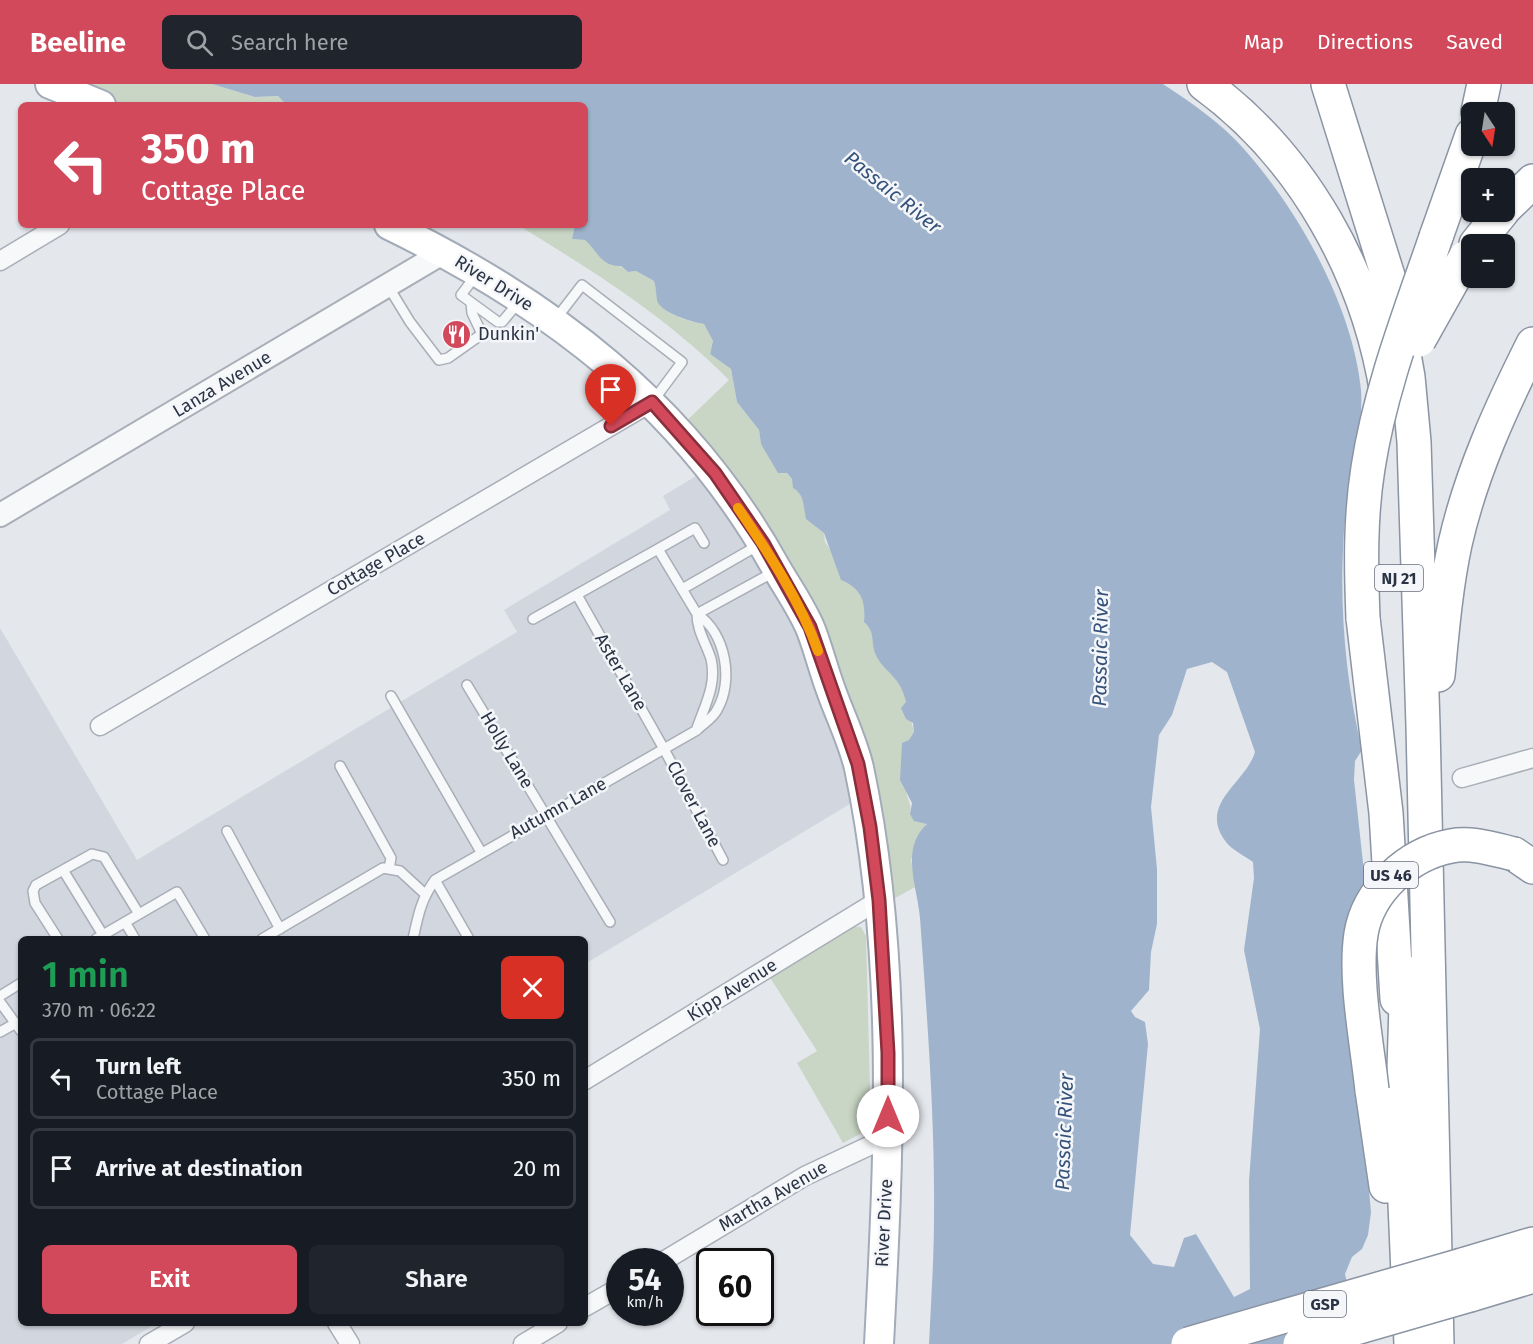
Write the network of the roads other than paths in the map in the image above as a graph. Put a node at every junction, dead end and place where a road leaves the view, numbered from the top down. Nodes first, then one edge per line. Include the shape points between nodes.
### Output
1 (50, 84) edge
2 (1204, 84) edge
3 (1239, 84) edge
4 (1328, 84) edge
5 (1484, 84) edge
6 (94, 102) edge
7 (1480, 102) edge
8 (1465, 156) edge
9 (1533, 181) edge
10 (1515, 198) edge
11 (1494, 222) edge
12 (55, 228) edge
13 (394, 228) edge
14 (1484, 234) edge
15 (444, 252) junction
16 (0, 261) edge
17 (1461, 268) edge
18 (478, 273) junction
19 (388, 286) junction
20 (521, 298) junction
21 (471, 303) junction
22 (554, 322) junction
23 (1533, 344) edge
24 (652, 402) junction
25 (1411, 411) junction
26 (0, 515) edge
27 (705, 543) dead end
28 (763, 543) junction
29 (658, 549) junction
30 (778, 570) junction
31 (684, 588) junction
32 (576, 595) junction
33 (697, 614) junction
34 (1363, 618) junction
35 (533, 619) dead end
36 (467, 685) dead end
37 (391, 696) dead end
38 (100, 726) dead end
39 (1423, 726) junction
40 (697, 730) junction
41 (664, 749) junction
42 (1533, 758) edge
43 (340, 766) dead end
44 (1462, 778) dead end
45 (546, 814) junction
46 (227, 831) dead end
47 (481, 852) junction
48 (723, 860) dead end
49 (1523, 861) edge
50 (389, 869) junction
51 (63, 870) junction
52 (435, 880) junction
53 (425, 894) junction
54 (879, 900) junction
55 (138, 914) junction
56 (125, 922) junction
57 (610, 922) dead end
58 (280, 928) junction
59 (56, 936) edge
60 (98, 936) edge
61 (101, 936) edge
62 (133, 936) edge
63 (203, 936) edge
64 (267, 936) edge
65 (413, 936) edge
66 (467, 936) edge
67 (18, 985) edge
68 (0, 996) edge
69 (0, 1002) edge
70 (18, 1027) edge
71 (0, 1032) edge
72 (588, 1078) edge
73 (1402, 1133) junction
74 (888, 1137) junction
75 (1533, 1244) edge
76 (684, 1249) edge
77 (1408, 1265) junction
78 (1533, 1276) edge
79 (1466, 1280) junction
80 (606, 1295) edge
81 (588, 1305) edge
82 (180, 1326) edge
83 (339, 1326) edge
84 (553, 1326) edge
85 (1432, 1342) edge
86 (876, 1343) edge
87 (149, 1344) edge
88 (350, 1344) edge
89 (523, 1344) edge
90 (1188, 1344) edge
91 (1300, 1344) edge

1 - 6 main road
2 - 73 highway, NJ 21 via 1261,134 1311,198 1360,291 1384,366 1396,452 1398,522 1407,910
3 - 25 highway, NJ 21 via 1295,141 1355,233 1387,310
4 - 25 highway via 1393,292
5 - 7 highway
8 - 34 highway, bridge via 1387,381 1368,468 1360,567
9 - 10 highway, US 46
11 - 14 highway, US 46
12 - 16 street
13 - 15 main road, River Drive
15 - 18 main road, River Drive
15 - 19 street, Lanza Avenue
17 - 34 highway, US 46, bridge via 1421,335 1391,408 1368,514
18 - 20 main road, River Drive
18 - 21 lane via 461,296
19 - 21 lane via 439,360 480,338
19 - 26 street, Lanza Avenue
20 - 21 lane via 500,323
20 - 22 main road, River Drive
22 - 24 main road, River Drive via 592,348
22 - 24 lane via 582,285 681,362
23 - 39 highway, US 46 via 1487,441 1470,492 1455,545 1438,679
24 - 28 main road, River Drive via 715,473
24 - 38 street, Cottage Place
25 - 39 highway, NJ 21
27 - 29 lane via 695,528
28 - 30 main road, River Drive
28 - 31 lane
29 - 31 lane, Autumn Lane
29 - 32 lane
30 - 33 lane
30 - 54 main road, River Drive via 810,627 858,764
31 - 33 lane, Autumn Lane
32 - 35 lane
32 - 41 lane, Aster Lane
33 - 40 lane, Autumn Lane via 697,626 713,670 711,695
33 - 40 lane, Autumn Lane via 707,620 727,670 724,695 716,713
34 - 73 highway, US 46 via 1390,866
36 - 45 lane, Holly Lane
37 - 47 lane
39 - 85 highway, US 46
40 - 41 lane, Autumn Lane
41 - 45 lane, Autumn Lane
41 - 48 lane, Clover Lane
42 - 44 street
43 - 50 lane via 391,858
45 - 47 lane, Autumn Lane
45 - 57 lane, Holly Lane
46 - 58 lane
47 - 52 lane, Autumn Lane
49 - 77 highway, bridge via 1482,846 1452,846 1424,854 1384,886 1361,933 1359,965 1372,1090 1390,1212
50 - 53 lane via 400,871
50 - 58 lane via 382,868
51 - 55 lane via 92,854 104,857
51 - 59 lane via 36,885 33,891
51 - 60 lane
52 - 53 lane, Autumn Lane
52 - 66 lane
53 - 65 lane, Autumn Lane
54 - 72 street, Kipp Avenue
54 - 74 main road, River Drive via 888,1053
55 - 56 lane
55 - 63 lane via 177,892
56 - 61 lane
56 - 62 lane
58 - 64 lane
67 - 68 lane
69 - 70 lane
70 - 71 lane
73 - 77 highway, US 46
74 - 76 street, Martha Avenue via 805,1176
74 - 86 main road, River Drive
75 - 79 highway, GSP
77 - 85 highway, US 46
78 - 79 highway, GSP
79 - 90 highway, GSP, bridge
79 - 91 highway, GSP, bridge
80 - 81 street
82 - 87 street
83 - 88 street
84 - 89 street

